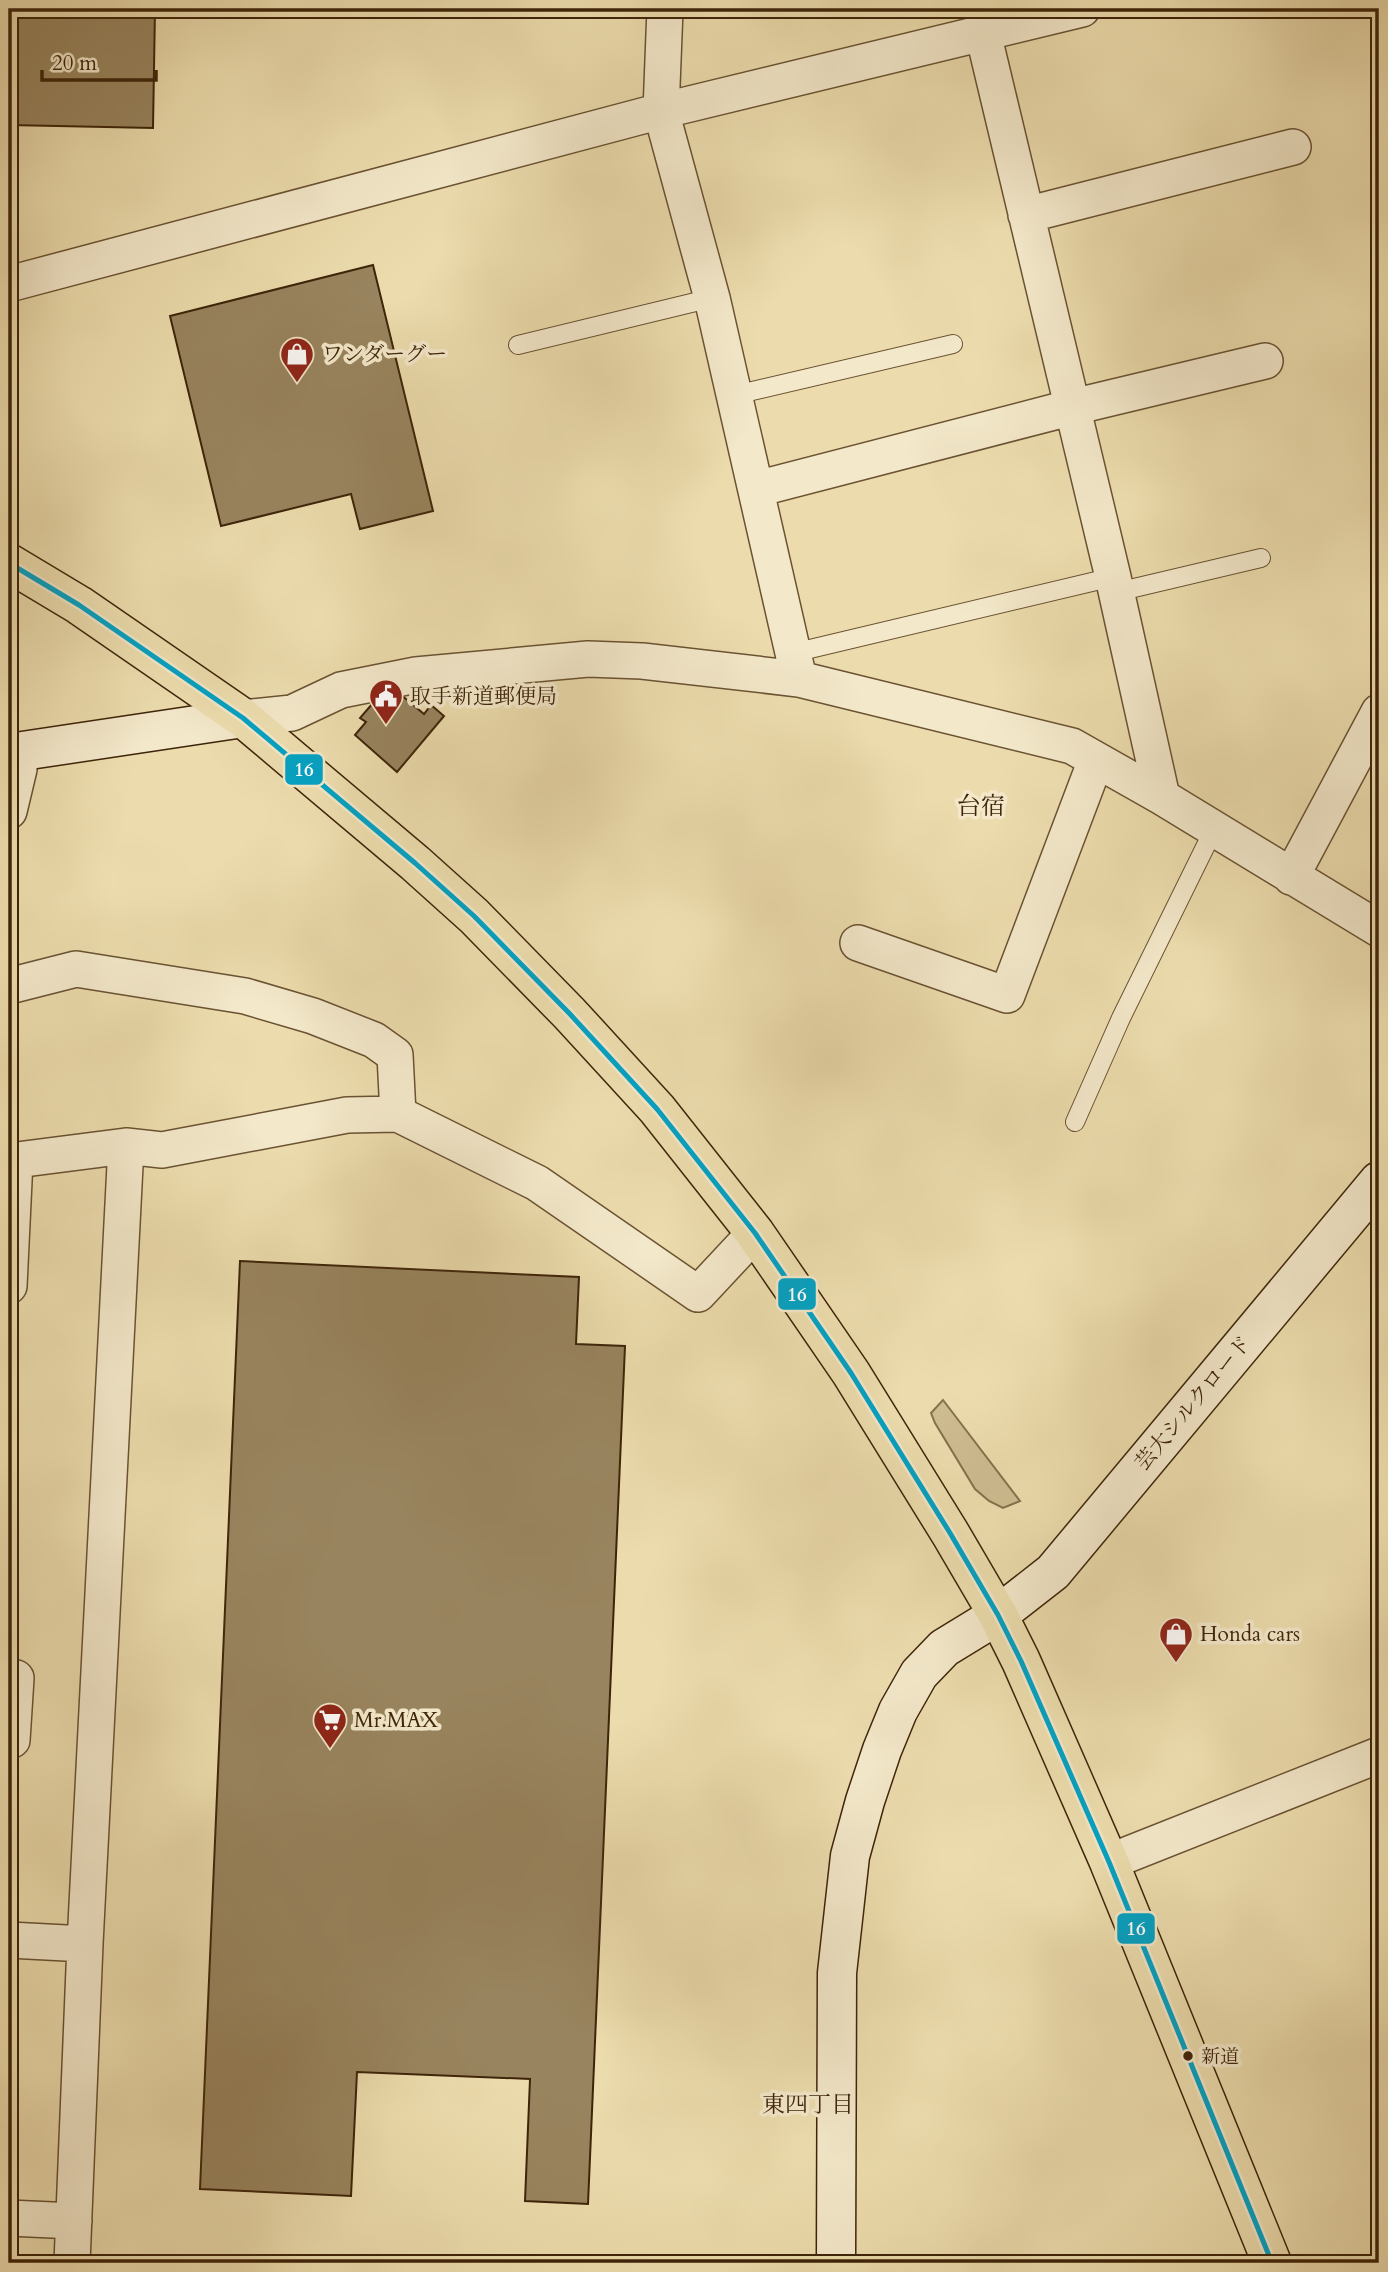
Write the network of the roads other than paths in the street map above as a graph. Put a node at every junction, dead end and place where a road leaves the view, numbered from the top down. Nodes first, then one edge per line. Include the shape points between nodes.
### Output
1 (665, 9) edge
2 (1082, 9) edge
3 (983, 33) junction
4 (661, 111) junction
5 (1293, 147) dead end
6 (1027, 215) junction
7 (9, 284) edge
8 (712, 298) junction
9 (953, 344) dead end
10 (518, 345) dead end
11 (1265, 361) dead end
12 (735, 395) junction
13 (1073, 407) junction
14 (757, 489) junction
15 (1261, 558) dead end
16 (9, 563) edge
17 (1115, 584) junction
18 (796, 666) junction
19 (1379, 712) edge
20 (243, 718) junction
21 (13, 752) edge
22 (1096, 760) junction
23 (1162, 797) junction
24 (9, 811) edge
25 (1214, 829) junction
26 (1291, 877) junction
27 (1379, 929) edge
28 (858, 943) dead end
29 (9, 986) edge
30 (398, 1114) junction
31 (1074, 1122) dead end
32 (126, 1146) junction
33 (12, 1161) edge
34 (1379, 1181) edge
35 (755, 1233) junction
36 (9, 1286) edge
37 (998, 1615) junction
38 (16, 1678) dead end
39 (9, 1740) edge
40 (1379, 1755) edge
41 (1109, 1861) junction
42 (9, 1940) edge
43 (85, 1944) junction
44 (9, 2218) edge
45 (74, 2221) junction
46 (72, 2263) edge
47 (836, 2263) edge
48 (1272, 2263) edge

1 - 4 street
2 - 3 street
3 - 4 street
3 - 6 street
4 - 7 street
4 - 8 street
5 - 6 street
6 - 13 street
8 - 10 lane
8 - 12 street
9 - 12 lane
11 - 13 street
12 - 14 street
13 - 14 street
13 - 17 street
14 - 18 street
15 - 17 lane
16 - 20 main road via 79,605
17 - 18 lane
17 - 23 street
18 - 20 street via 588,659 416,674 341,690 292,713
18 - 22 street via 1072,746
19 - 26 street
20 - 21 street
20 - 35 main road via 474,916 657,1109
21 - 24 street via 19,769
22 - 23 street
22 - 28 street via 1007,995
23 - 25 street
25 - 26 street
25 - 31 lane
26 - 27 street
29 - 30 street via 76,969 245,996 313,1016 374,1040 395,1055
30 - 32 street via 347,1115 162,1150
30 - 35 street via 537,1183 698,1294
32 - 33 street
32 - 43 street
33 - 36 street
34 - 37 street, 芸大シルクロード via 1053,1572
35 - 37 main road via 851,1373
37 - 41 main road
37 - 47 street, 芸大シルクロード via 944,1648 919,1674 882,1750 850,1856 837,1973
38 - 39 street
40 - 41 street
41 - 48 main road
42 - 43 street
43 - 45 street
44 - 45 street
45 - 46 street

